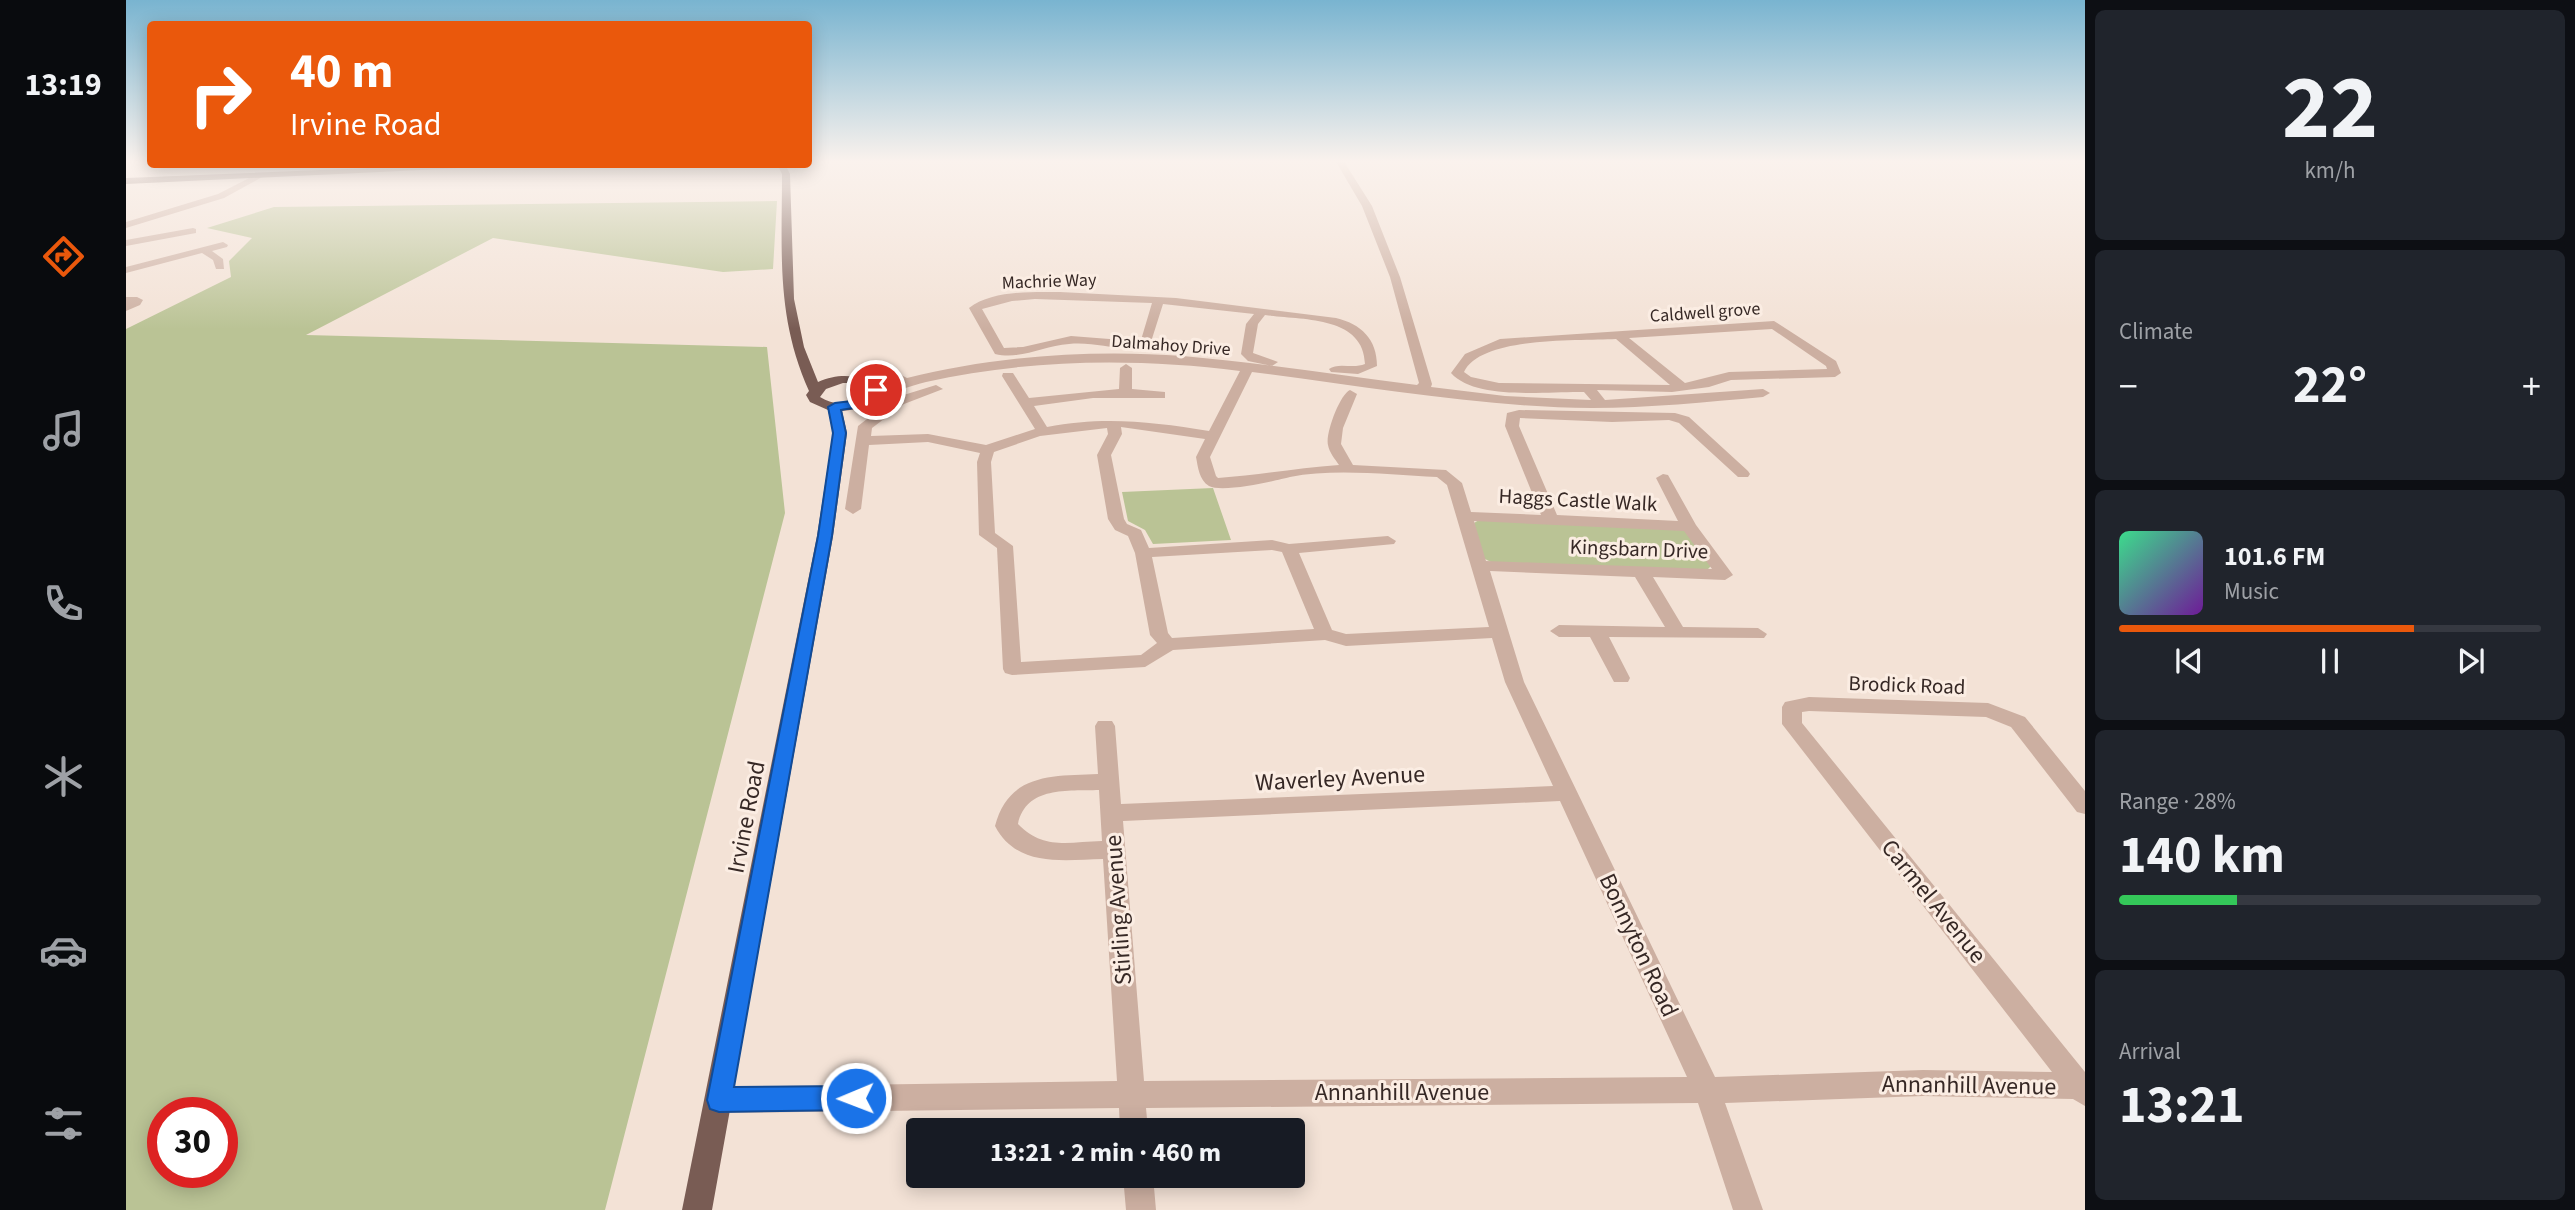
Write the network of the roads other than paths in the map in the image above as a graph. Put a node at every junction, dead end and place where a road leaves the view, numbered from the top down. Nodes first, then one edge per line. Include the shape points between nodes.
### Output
1 (154, 216) edge
2 (787, 216) edge
3 (1371, 216) edge
4 (126, 225) edge
5 (193, 231) dead end
6 (126, 243) edge
7 (223, 245) dead end
8 (204, 250) junction
9 (220, 267) dead end
10 (126, 270) edge
11 (126, 300) edge
12 (1159, 300) junction
13 (126, 308) edge
14 (1262, 311) junction
15 (1618, 335) junction
16 (1071, 340) junction
17 (1078, 358) junction
18 (806, 365) junction
19 (1126, 368) dead end
20 (1247, 369) junction
21 (1007, 376) dead end
22 (919, 378) junction
23 (846, 379) junction
24 (864, 380) junction
25 (1680, 386) junction
26 (1298, 387) dead end
27 (1420, 388) junction
28 (1588, 388) junction
29 (936, 389) dead end
30 (816, 390) junction
31 (1125, 392) junction
32 (1763, 393) dead end
33 (1350, 394) junction
34 (1160, 395) dead end
35 (869, 399) junction
36 (1400, 400) dead end
37 (1026, 403) junction
38 (1602, 404) junction
39 (835, 407) junction
40 (1114, 423) junction
41 (1044, 432) junction
42 (840, 433) junction
43 (1212, 436) junction
44 (863, 441) junction
45 (988, 450) junction
46 (1348, 469) junction
47 (1743, 474) dead end
48 (1663, 478) dead end
49 (853, 509) dead end
50 (1464, 516) junction
51 (1551, 520) junction
52 (1689, 526) junction
53 (1388, 541) dead end
54 (1289, 549) junction
55 (1143, 553) junction
56 (1479, 566) junction
57 (1641, 572) junction
58 (1559, 631) dead end
59 (1596, 631) junction
60 (1499, 632) junction
61 (1678, 633) junction
62 (1325, 634) junction
63 (1758, 634) dead end
64 (1168, 644) junction
65 (1621, 678) dead end
66 (1792, 707) joint
67 (1105, 726) dead end
68 (1109, 782) junction
69 (1569, 793) junction
70 (2085, 806) edge
71 (1113, 813) junction
72 (1113, 850) junction
73 (2083, 1089) edge
74 (1707, 1090) junction
75 (1131, 1094) junction
76 (719, 1100) junction
77 (1133, 1118) edge
78 (1139, 1188) edge
79 (697, 1210) edge
80 (1141, 1210) edge
81 (1748, 1210) edge

1 - 4 street
2 - 18 main road via 788,299
3 - 27 street via 1395,277 1426,384
5 - 6 street
7 - 8 street
8 - 9 street via 218,259
8 - 10 street
11 - 13 street via 137,300
12 - 14 street, Machrie Way
12 - 16 street, Machrie Way via 1146,342 1122,346
12 - 16 street, Machrie Way via 1063,294 987,301 975,308 999,352 1016,353
14 - 14 street, Machrie Way via 1247,340 1247,354 1252,358 1353,372 1371,366 1369,344 1348,326
15 - 25 street, Caldwell grove
15 - 25 street, Caldwell grove via 1774,325 1832,364 1835,373 1729,376 1716,384
15 - 28 street, Caldwell grove via 1500,343 1470,355 1457,373 1470,382 1489,385
16 - 17 street
17 - 20 street, Dalmahoy Drive via 1135,356
17 - 22 street, Dalmahoy Drive
18 - 23 main road
18 - 30 main road
19 - 31 street
20 - 27 street, Dalmahoy Drive
20 - 43 street
21 - 37 street
22 - 24 street
22 - 35 street
23 - 24 main road
23 - 30 main road
24 - 35 main road via 875,386
25 - 28 street, Caldwell grove
26 - 33 street
27 - 38 street, Dalmahoy Drive via 1505,400
28 - 38 street
29 - 44 street via 882,411 865,426
30 - 39 main road via 813,395 819,403
31 - 34 street
31 - 37 street
32 - 38 street, Dalmahoy Drive
33 - 36 street
33 - 46 street via 1334,444
35 - 39 main road
35 - 42 main road
37 - 41 street
39 - 42 main road
40 - 41 street
40 - 43 street
40 - 55 street via 1115,434 1104,455 1116,519 1135,533
41 - 45 street via 1004,440
42 - 76 main road, Irvine Road via 825,536
43 - 46 street via 1203,457 1215,483
44 - 45 street via 928,438
44 - 49 street
45 - 64 street via 984,462 987,535 1004,546 1012,669 1145,661
46 - 50 street, Bonnyton Road via 1447,476 1454,483
47 - 51 street via 1677,418 1513,416 1512,426
48 - 52 street, Kingsbarn Drive
50 - 51 street, Haggs Castle Walk
50 - 56 street, Bonnyton Road
51 - 52 street, Haggs Castle Walk
52 - 57 street, Kingsbarn Drive via 1725,575
53 - 54 street via 1356,536
54 - 55 street via 1272,545
54 - 62 street
55 - 64 street via 1159,635
56 - 57 street, Kingsbarn Drive
56 - 60 street, Bonnyton Road
57 - 61 street
58 - 59 street
59 - 61 street
59 - 65 street
60 - 62 street via 1346,640
60 - 69 street, Bonnyton Road via 1516,684
61 - 63 street
62 - 64 street
66 - 70 street, Brodick Road via 1988,710 2018,722
66 - 73 street, Carmel Avenue via 1792,724
67 - 68 street, Stirling Avenue
68 - 71 street, Stirling Avenue
68 - 72 street via 1053,784 1028,791 1013,801 1006,826 1024,845 1048,851
69 - 71 street, Waverley Avenue
69 - 74 street, Bonnyton Road
71 - 72 street, Stirling Avenue
72 - 75 street, Stirling Avenue
73 - 74 street, Annanhill Avenue via 1902,1082
74 - 75 street, Annanhill Avenue
74 - 81 street, Bonnyton Road
75 - 76 street, Annanhill Avenue
75 - 77 street, Stirling Avenue
76 - 79 main road, Irvine Road
78 - 80 street

